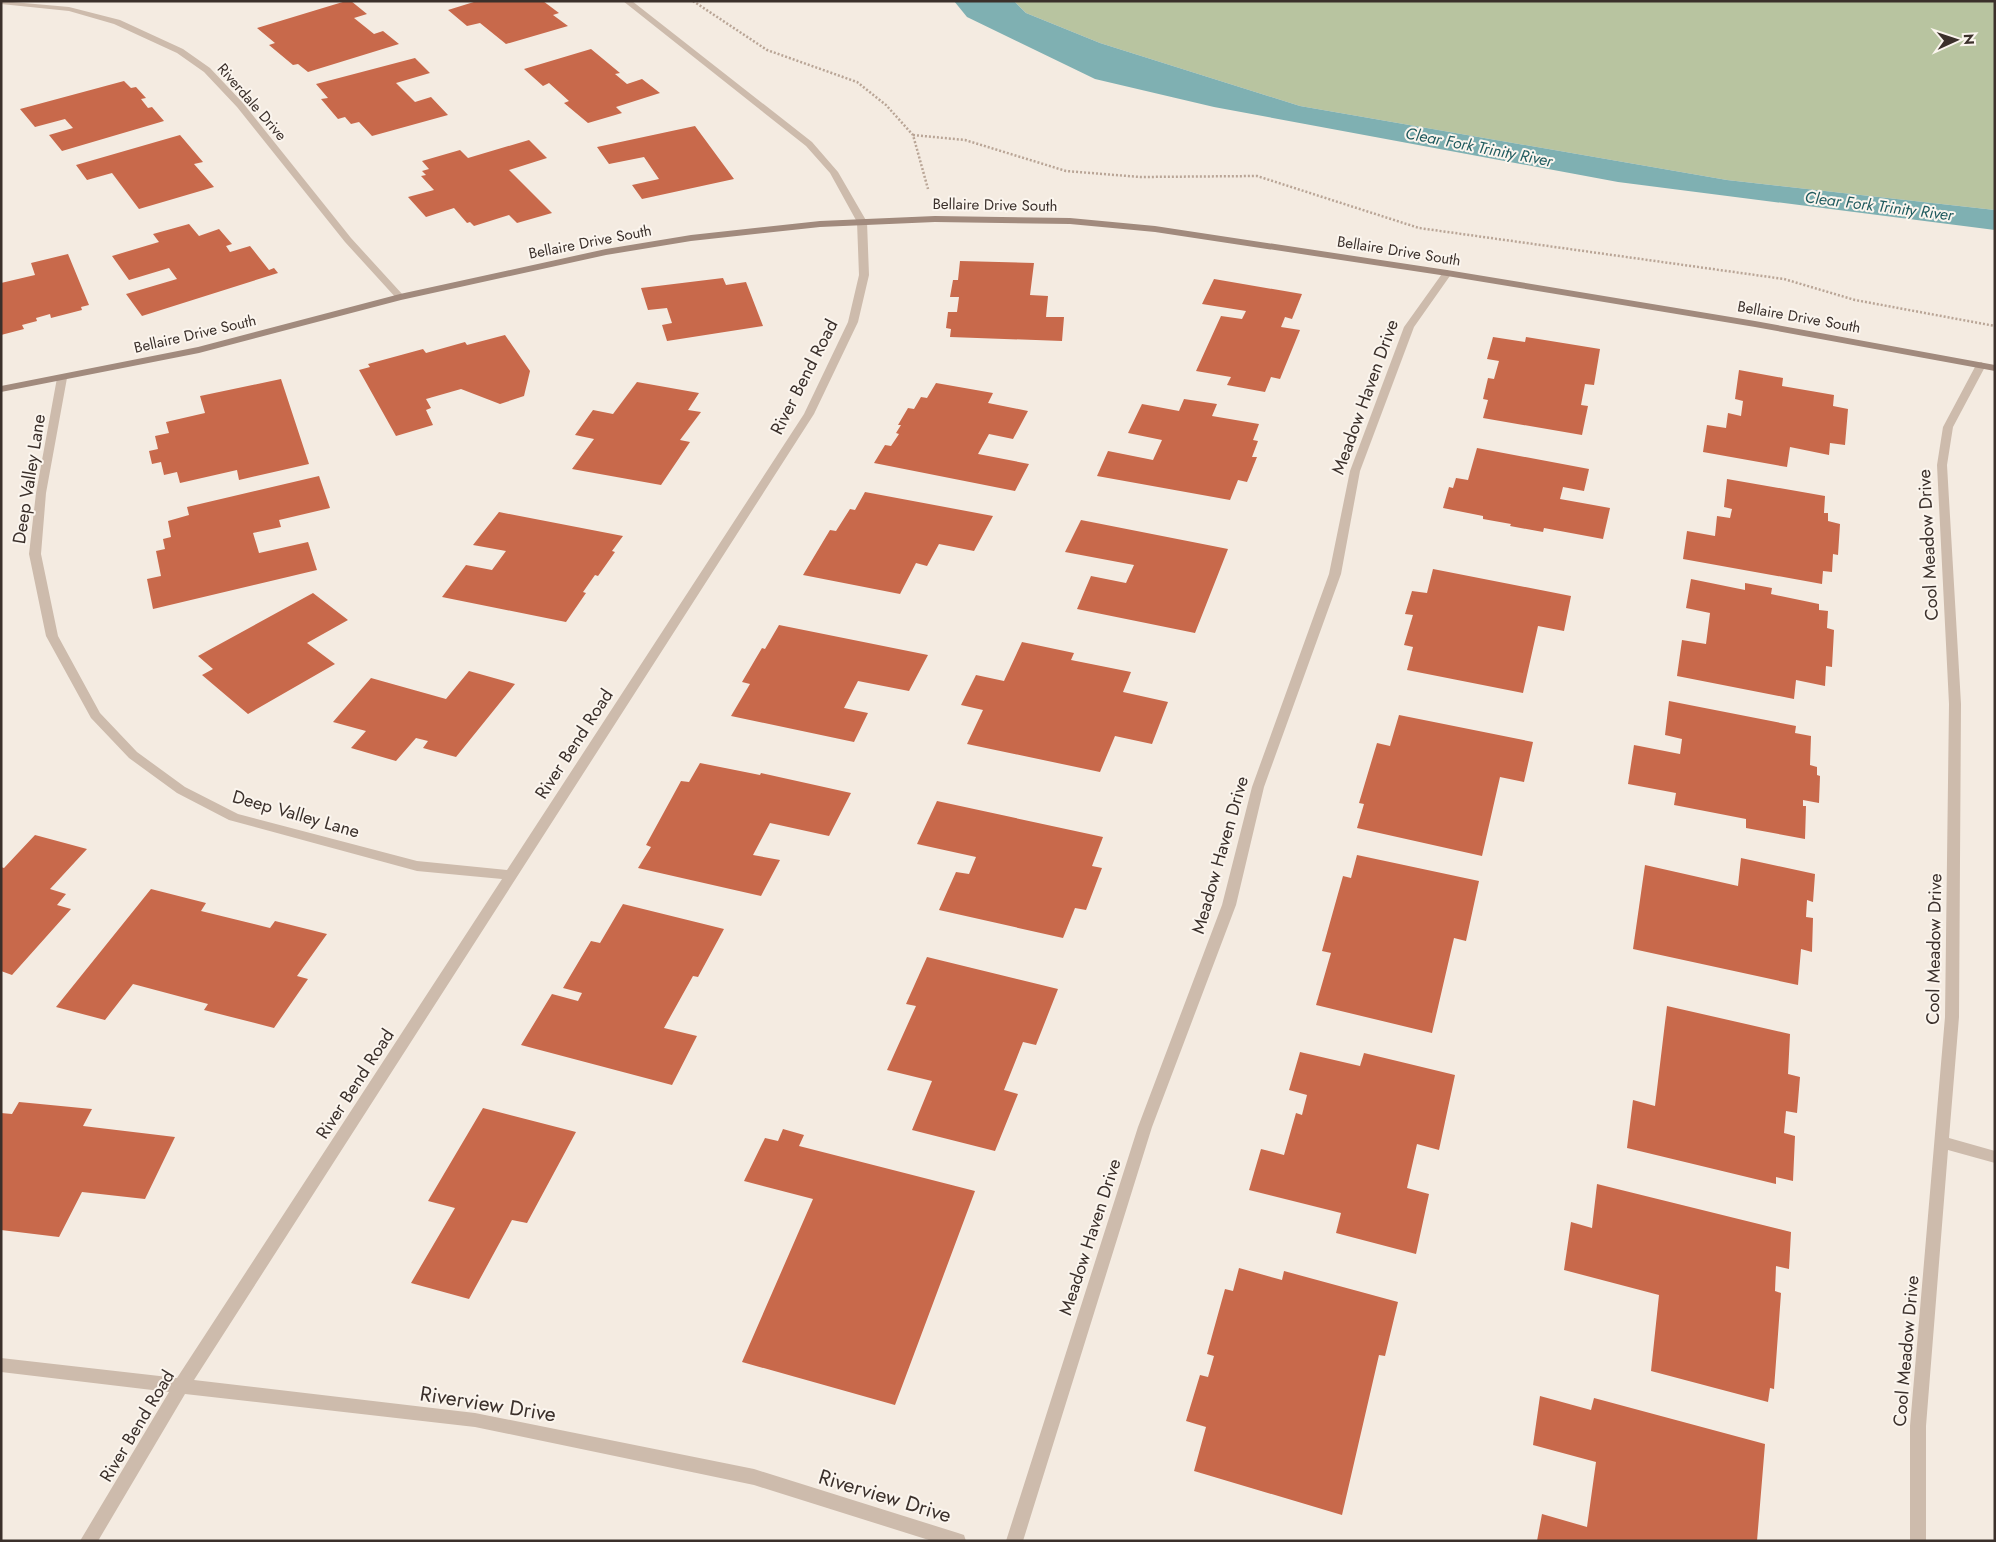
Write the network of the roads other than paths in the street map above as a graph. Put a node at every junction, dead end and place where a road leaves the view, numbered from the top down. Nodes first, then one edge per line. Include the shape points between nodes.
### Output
1 (627, 1) edge
2 (1, 2) edge
3 (862, 222) junction
4 (1447, 273) junction
5 (400, 297) junction
6 (1988, 366) edge
7 (62, 378) junction
8 (1, 389) edge
9 (510, 875) junction
10 (1943, 1142) junction
11 (1995, 1156) edge
12 (1, 1365) edge
13 (181, 1386) junction
14 (88, 1541) edge
15 (958, 1541) edge
16 (1014, 1541) edge
17 (1918, 1541) edge

1 - 3 street, River Bend Road via 809,144 834,172
2 - 5 street, Riverdale Drive via 69,9 117,22 180,51 207,70 240,105 348,240
3 - 4 street, Bellaire Drive South via 936,219 1070,221 1155,229
3 - 5 street, Bellaire Drive South via 691,238 606,252
3 - 9 street, River Bend Road via 864,275 853,322 809,414
4 - 6 street, Bellaire Drive South
4 - 16 street, Meadow Haven Drive via 1409,326 1354,471 1335,574 1258,787 1229,905 1145,1127
5 - 7 street, Bellaire Drive South via 199,350
6 - 10 street, Cool Meadow Drive via 1948,427 1942,465 1955,704 1952,1017
7 - 8 street, Bellaire Drive South
7 - 9 street, Deep Valley Lane via 41,493 34,554 52,636 94,716 133,755 181,790 234,817 418,866
9 - 13 street, River Bend Road
10 - 11 street
10 - 17 street, Cool Meadow Drive via 1918,1426
12 - 13 street, Riverview Drive
13 - 14 street, River Bend Road
13 - 15 street, Riverview Drive via 475,1420 754,1478

